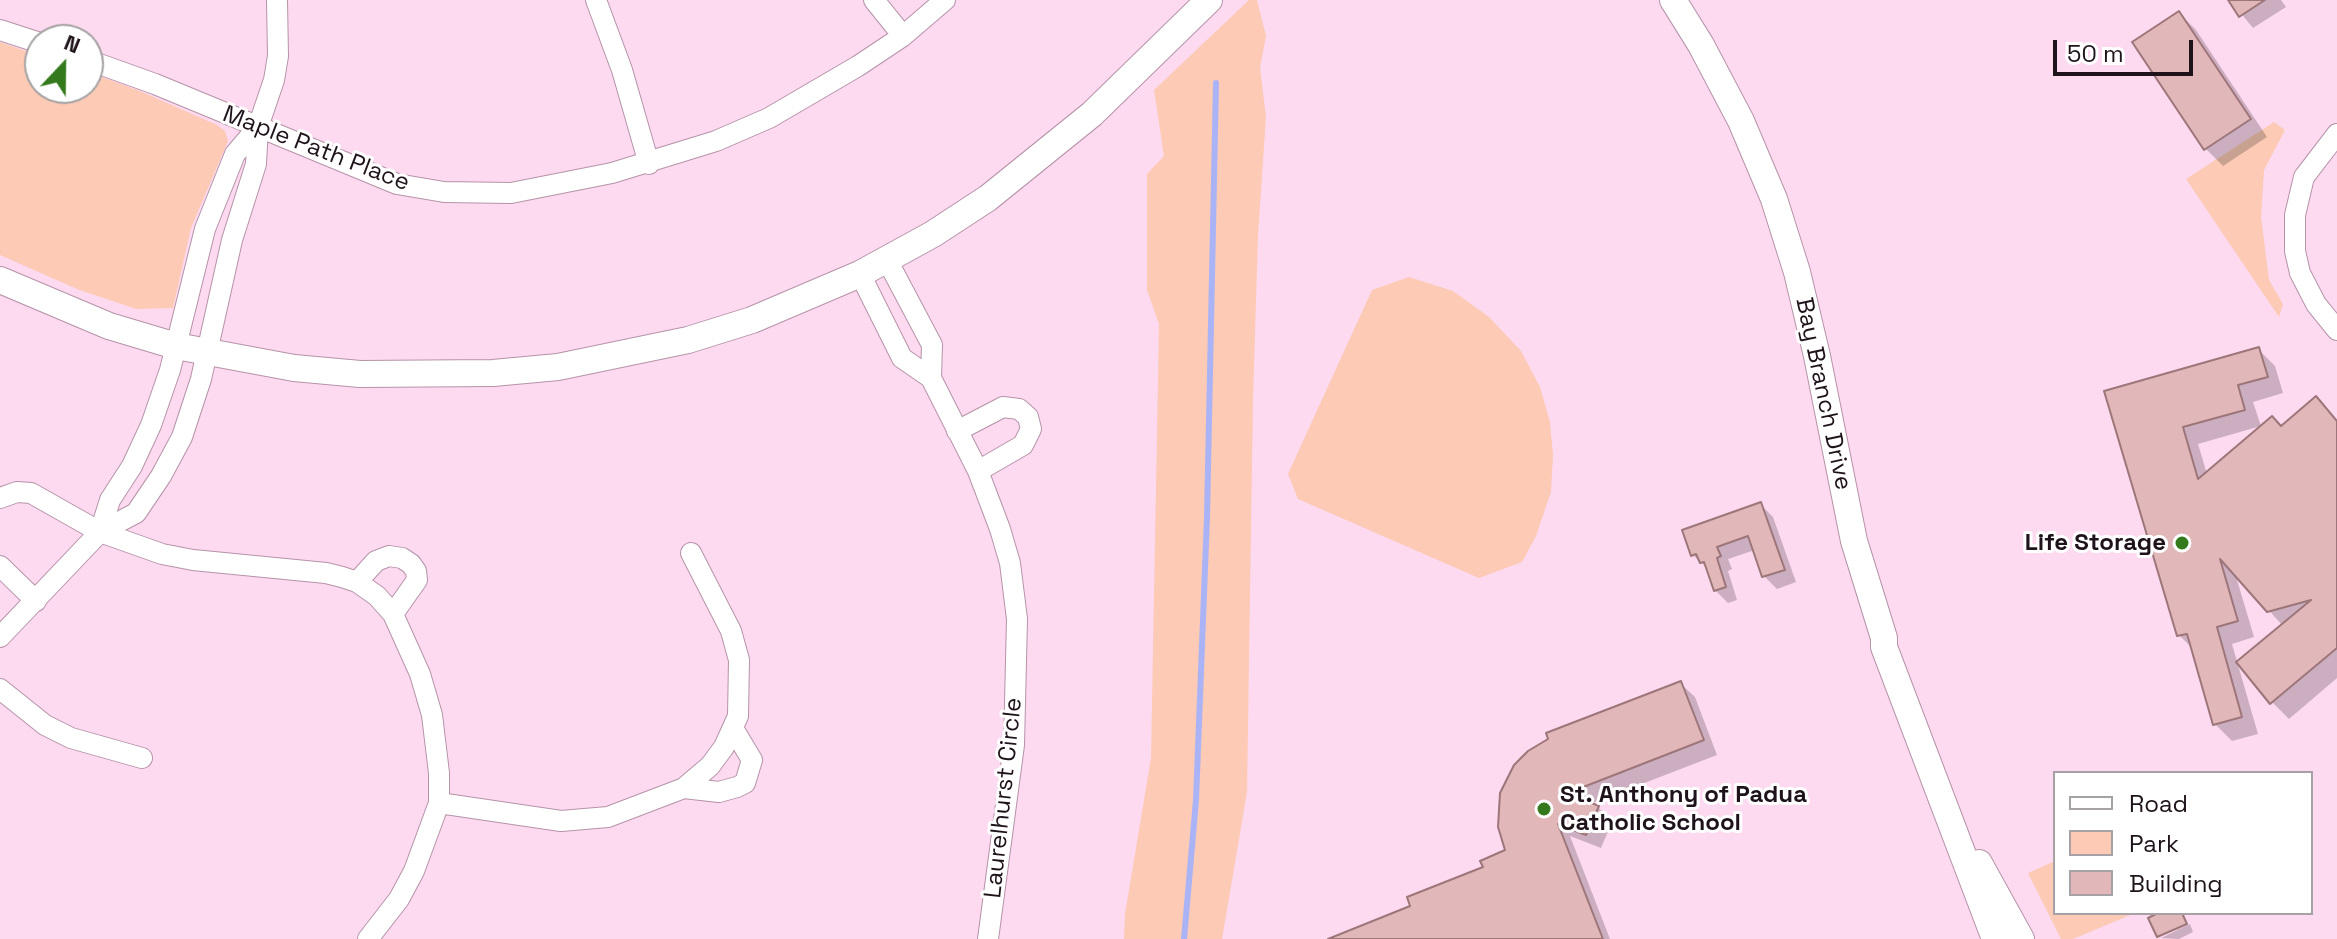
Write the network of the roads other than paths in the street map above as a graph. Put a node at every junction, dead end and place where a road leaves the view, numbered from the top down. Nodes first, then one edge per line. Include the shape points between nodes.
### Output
1 (277, 0) edge
2 (596, 0) edge
3 (874, 0) edge
4 (945, 0) edge
5 (1209, 0) edge
6 (1673, 0) edge
7 (0, 30) edge
8 (903, 36) junction
9 (24, 38) edge
10 (104, 66) edge
11 (258, 127) junction
12 (2337, 134) edge
13 (649, 164) junction
14 (887, 260) junction
15 (860, 274) junction
16 (0, 280) edge
17 (2337, 330) edge
18 (176, 346) junction
19 (206, 353) junction
20 (931, 378) junction
21 (957, 431) junction
22 (978, 471) junction
23 (0, 498) edge
24 (100, 532) junction
25 (691, 553) dead end
26 (0, 566) edge
27 (357, 582) junction
28 (36, 601) junction
29 (393, 614) junction
30 (0, 637) edge
31 (0, 689) edge
32 (734, 730) junction
33 (142, 758) dead end
34 (684, 788) junction
35 (1945, 801) junction
36 (439, 803) junction
37 (368, 939) edge
38 (988, 939) edge
39 (1995, 939) edge
40 (2021, 939) edge

1 - 11 street via 278,56
2 - 13 street
3 - 8 street
4 - 8 street, Maple Path Place
5 - 14 street via 1042,157 988,198
6 - 35 street, Bay Branch Drive via 1741,121 1774,199 1797,272 1854,541 1884,647
7 - 9 street
8 - 13 street, Maple Path Place via 769,118
10 - 11 street, Maple Path Place
11 - 13 street, Maple Path Place via 397,184 444,192 511,193
11 - 18 street via 235,154 205,229
11 - 19 street via 256,164
12 - 17 street via 2304,177 2295,215 2295,251 2316,304
14 - 15 street
14 - 20 street, Laurelhurst Circle via 932,345
15 - 19 street via 752,320 688,340 558,367 360,374
15 - 20 street, Laurelhurst Circle via 902,358
16 - 18 street via 109,326
18 - 19 street
18 - 24 street via 151,425 110,500
19 - 24 street via 182,437 161,476 136,513
20 - 21 street, Laurelhurst Circle
21 - 22 street, Laurelhurst Circle
21 - 22 street via 1003,407 1019,409 1028,417 1031,429 1023,445
22 - 38 street, Laurelhurst Circle via 1010,563 1017,619 1014,745
23 - 24 street via 31,493
24 - 27 street via 162,554 326,573
24 - 28 street
25 - 32 street via 731,631 739,660
26 - 28 street
27 - 29 street
27 - 29 street via 376,561 389,556 411,564 417,580
28 - 30 street
29 - 36 street via 432,715
31 - 33 street via 45,725 71,738
32 - 34 street via 710,766
32 - 34 street via 752,760 745,783 719,792
34 - 36 street via 608,817 584,820
35 - 39 street, Bay Branch Drive
35 - 40 street, Bay Branch Drive
36 - 37 street via 414,871

